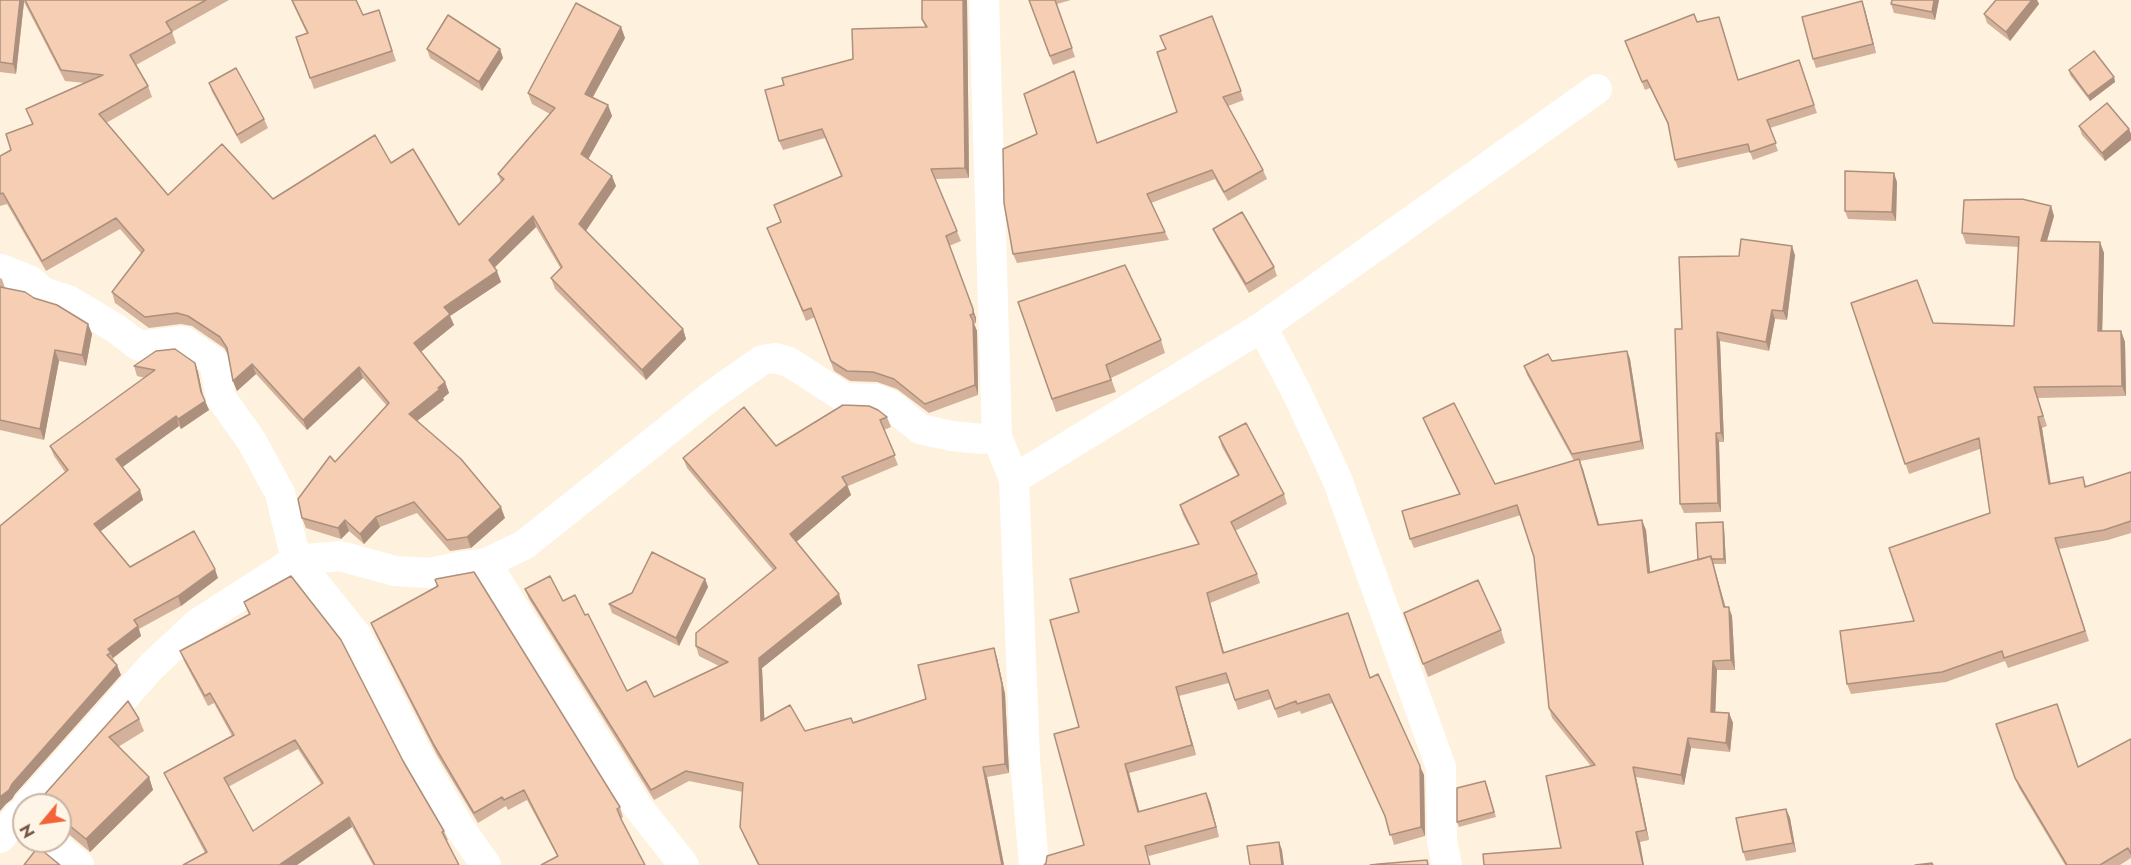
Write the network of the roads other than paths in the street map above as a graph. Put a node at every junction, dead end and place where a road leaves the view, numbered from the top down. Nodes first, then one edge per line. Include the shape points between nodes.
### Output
1 (984, 0) edge
2 (1597, 89) dead end
3 (0, 270) edge
4 (1262, 327) junction
5 (997, 437) junction
6 (1014, 479) junction
7 (296, 560) junction
8 (486, 563) junction
9 (41, 793) edge
10 (12, 825) edge
11 (0, 838) edge
12 (64, 853) edge
13 (79, 865) edge
14 (486, 865) edge
15 (684, 865) edge
16 (1034, 865) edge
17 (1447, 865) edge

1 - 5 street
2 - 4 street
3 - 7 street via 68,300 139,346 183,341 214,362 221,398 251,440 280,494
4 - 6 street
4 - 17 street via 1337,479 1441,767 1442,841
5 - 6 street
5 - 8 street via 952,436 920,429 891,405 876,399 845,398 789,362 762,360 524,544
6 - 16 street via 1025,760
7 - 8 street via 340,556 395,572 430,573
7 - 9 street via 190,630 152,666
7 - 14 street via 357,636 422,763
8 - 15 street via 637,806
10 - 11 street
12 - 13 street

